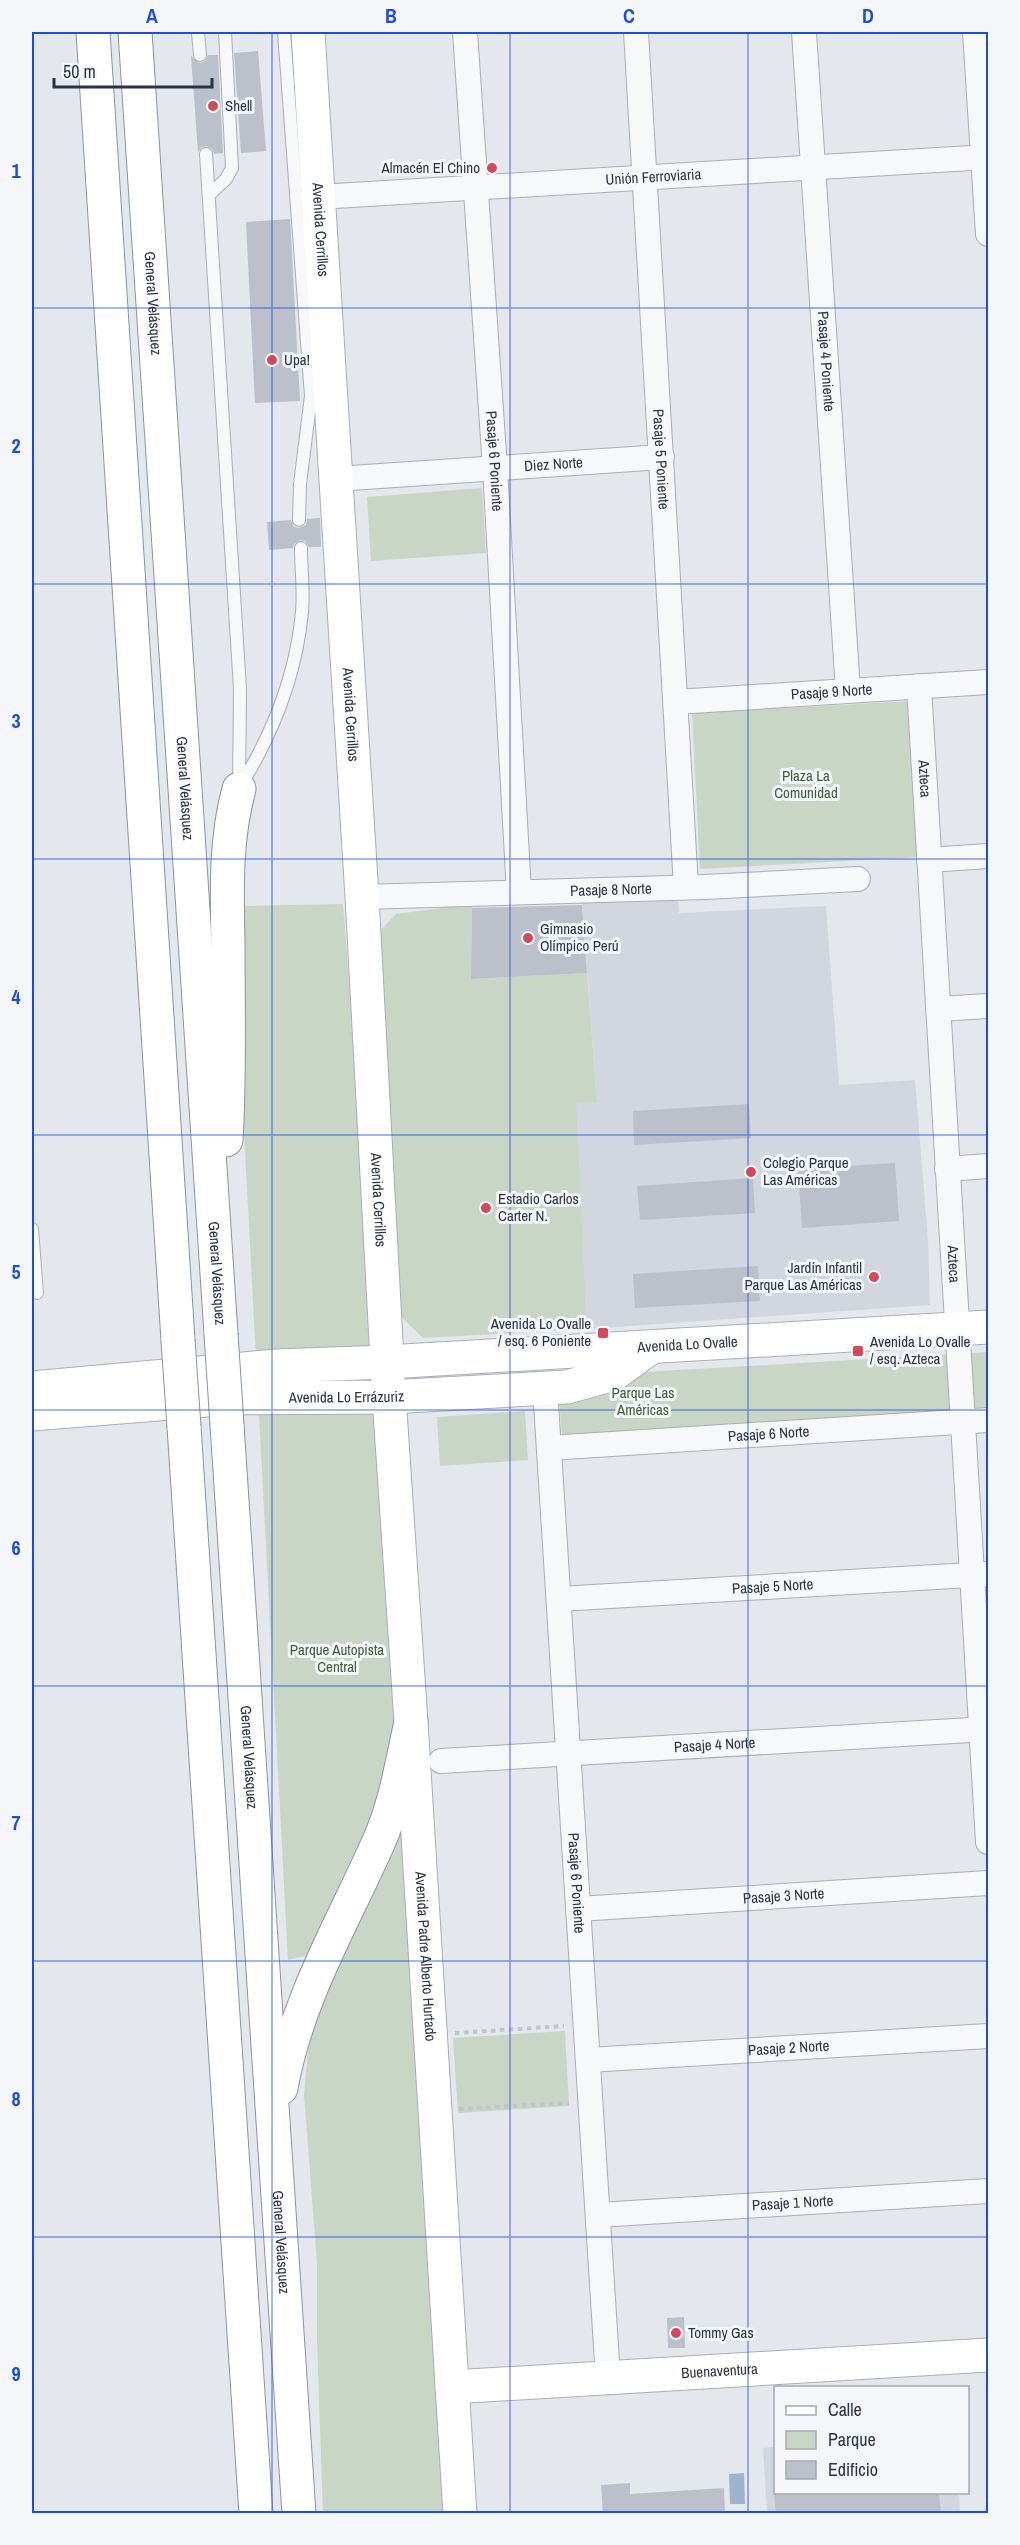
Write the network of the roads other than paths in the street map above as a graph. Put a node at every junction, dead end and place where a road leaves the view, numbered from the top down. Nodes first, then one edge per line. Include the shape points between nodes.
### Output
1 (93, 32) edge
2 (135, 32) edge
3 (198, 32) edge
4 (225, 32) edge
5 (284, 32) edge
6 (308, 32) edge
7 (465, 32) edge
8 (636, 32) edge
9 (804, 32) edge
10 (975, 32) edge
11 (200, 56) dead end
12 (206, 154) dead end
13 (986, 157) edge
14 (812, 168) junction
15 (645, 178) junction
16 (475, 188) junction
17 (209, 195) junction
18 (318, 197) junction
19 (988, 234) edge
20 (662, 457) junction
21 (495, 468) junction
22 (336, 478) junction
23 (299, 520) dead end
24 (301, 548) dead end
25 (988, 682) edge
26 (919, 686) junction
27 (848, 690) junction
28 (676, 702) junction
29 (239, 789) junction
30 (988, 856) edge
31 (929, 860) junction
32 (858, 879) dead end
33 (686, 887) junction
34 (519, 892) junction
35 (362, 897) junction
36 (988, 1006) edge
37 (938, 1009) junction
38 (988, 1166) edge
39 (947, 1169) junction
40 (32, 1229) edge
41 (215, 1249) junction
42 (37, 1293) dead end
43 (973, 1328) edge
44 (650, 1348) junction
45 (387, 1362) junction
46 (32, 1388) edge
47 (545, 1388) junction
48 (389, 1397) junction
49 (32, 1414) edge
50 (988, 1420) edge
51 (962, 1422) junction
52 (549, 1448) junction
53 (980, 1574) edge
54 (559, 1599) junction
55 (411, 1722) junction
56 (985, 1729) edge
57 (568, 1754) junction
58 (441, 1761) dead end
59 (988, 1842) edge
60 (988, 1883) edge
61 (579, 1909) junction
62 (988, 2036) edge
63 (588, 2060) junction
64 (274, 2143) junction
65 (988, 2191) edge
66 (598, 2215) junction
67 (988, 2355) edge
68 (608, 2378) junction
69 (452, 2387) junction
70 (256, 2514) edge
71 (299, 2514) edge
72 (460, 2514) edge

1 - 70 main road, bridge
2 - 41 main road, General Velásquez
3 - 11 lane
4 - 17 lane via 232,168
5 - 23 lane via 311,396
6 - 18 main road, Avenida Cerrillos
7 - 16 street, Pasaje 6 Poniente
8 - 15 street, Pasaje 5 Poniente
9 - 14 street, Pasaje 4 Poniente
10 - 13 street
12 - 17 lane
13 - 14 street, Unión Ferroviaria
13 - 19 street
14 - 15 street, Unión Ferroviaria
14 - 27 street, Pasaje 4 Poniente
15 - 16 street, Unión Ferroviaria
15 - 20 street, Pasaje 5 Poniente
16 - 18 street, Unión Ferroviaria
16 - 21 street, Pasaje 6 Poniente
17 - 29 lane via 240,689
18 - 22 main road, Avenida Cerrillos
20 - 21 street, Diez Norte
20 - 28 street, Pasaje 5 Poniente
21 - 22 street, Diez Norte
21 - 34 street, Pasaje 6 Poniente
22 - 35 main road, Avenida Cerrillos
24 - 29 lane via 302,610 293,667 266,743
25 - 26 street, Pasaje 9 Norte
26 - 27 street, Pasaje 9 Norte
26 - 31 street, Azteca
27 - 28 street, Pasaje 9 Norte
28 - 33 street, Pasaje 5 Poniente
29 - 41 main road via 227,855 229,1075
30 - 31 street
31 - 37 street, Azteca
32 - 33 street, Pasaje 8 Norte
33 - 34 street, Pasaje 8 Norte
34 - 35 street, Pasaje 8 Norte
35 - 45 main road, Avenida Cerrillos
36 - 37 street
37 - 39 street, Azteca
38 - 39 street
39 - 43 street, Azteca
40 - 42 lane
41 - 64 main road, General Velásquez, bridge
43 - 44 main road, Avenida Lo Ovalle
43 - 51 street, Azteca
44 - 45 main road, Avenida Lo Ovalle
44 - 47 main road, Avenida Lo Errázuriz via 614,1374 590,1382
45 - 46 main road, Avenida Lo Errázuriz via 276,1366
45 - 48 main road, Avenida Cerrillos
47 - 48 main road, Avenida Lo Errázuriz
47 - 52 street, Pasaje 6 Poniente
48 - 49 main road, Avenida Lo Errázuriz via 233,1398
48 - 55 main road, Avenida Padre Alberto Hurtado
50 - 51 street, Pasaje 6 Norte
51 - 52 street, Pasaje 6 Norte
51 - 53 street, Azteca
52 - 54 street, Pasaje 6 Poniente
53 - 54 street, Pasaje 5 Norte
53 - 56 street, Azteca
54 - 57 street, Pasaje 6 Poniente
55 - 64 main road via 388,1819 320,1964 294,2033 284,2069
55 - 69 main road, Avenida Padre Alberto Hurtado
56 - 57 street, Pasaje 4 Norte
56 - 59 street, Azteca
57 - 58 street, Pasaje 4 Norte
57 - 61 street, Pasaje 6 Poniente
60 - 61 street, Pasaje 3 Norte
61 - 63 street, Pasaje 6 Poniente
62 - 63 street, Pasaje 2 Norte
63 - 66 street, Pasaje 6 Poniente
64 - 71 main road, General Velásquez
65 - 66 street, Pasaje 1 Norte
66 - 68 street, Pasaje 6 Poniente
67 - 68 main road, Buenaventura
68 - 69 main road, Buenaventura
69 - 72 main road, Avenida Padre Alberto Hurtado

